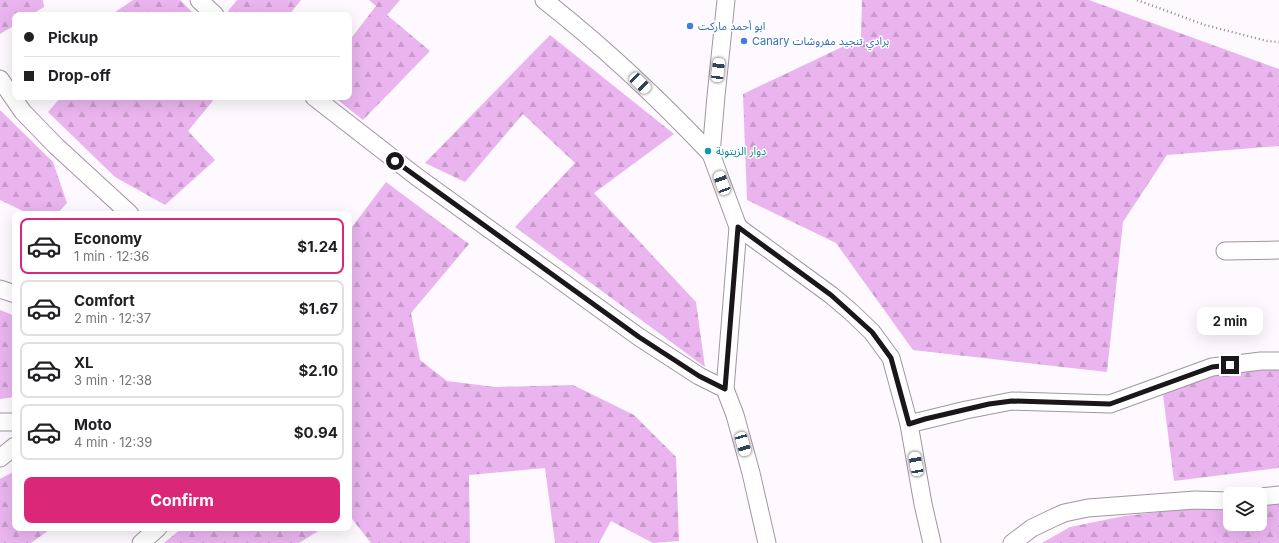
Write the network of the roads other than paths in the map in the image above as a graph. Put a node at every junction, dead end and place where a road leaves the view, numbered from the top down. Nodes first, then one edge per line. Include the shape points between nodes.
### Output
1 (199, 0) edge
2 (544, 0) edge
3 (726, 0) edge
4 (212, 12) edge
5 (0, 79) edge
6 (12, 96) edge
7 (15, 100) edge
8 (318, 100) edge
9 (711, 154) junction
10 (127, 211) edge
11 (738, 227) junction
12 (1279, 250) edge
13 (1225, 251) dead end
14 (0, 289) edge
15 (12, 293) edge
16 (1279, 362) edge
17 (725, 389) junction
18 (0, 422) edge
19 (12, 422) edge
20 (909, 424) junction
21 (12, 448) edge
22 (0, 458) edge
23 (1279, 495) edge
24 (1267, 496) edge
25 (1223, 501) edge
26 (155, 531) edge
27 (141, 543) edge
28 (767, 543) edge
29 (932, 543) edge
30 (1012, 543) edge

1 - 4 street
2 - 9 street via 572,21 623,68
3 - 9 street
5 - 6 street
7 - 10 street via 56,146
8 - 17 street via 417,177 639,337 699,376
9 - 11 street
11 - 17 street
11 - 20 street via 831,295 872,332 891,358
12 - 13 street
14 - 15 street
16 - 20 street via 1261,361 1212,367 1110,404 1012,401 989,404
17 - 28 street via 751,473
18 - 19 street
20 - 29 street
21 - 22 street
23 - 24 street
25 - 30 street via 1195,500 1088,508 1053,518 1032,528
26 - 27 street

